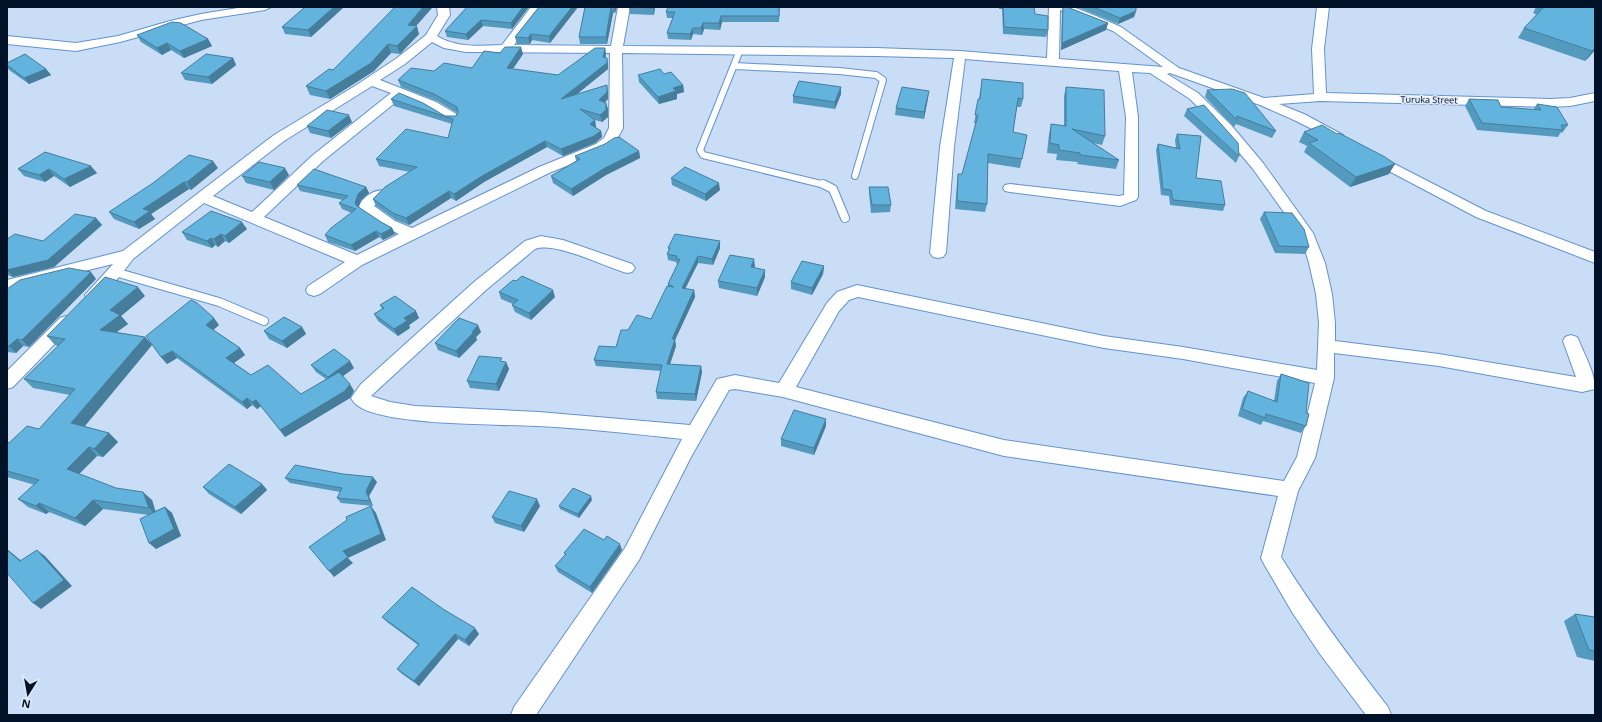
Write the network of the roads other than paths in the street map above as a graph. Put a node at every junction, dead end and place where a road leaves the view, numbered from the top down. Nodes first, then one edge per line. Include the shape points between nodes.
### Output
1 (265, 7) edge
2 (443, 7) edge
3 (537, 7) edge
4 (624, 7) edge
5 (1055, 7) edge
6 (1063, 7) edge
7 (1323, 7) edge
8 (430, 37) junction
9 (7, 40) edge
10 (505, 48) junction
11 (616, 49) junction
12 (740, 50) junction
13 (960, 55) junction
14 (1052, 62) junction
15 (735, 66) junction
16 (1125, 68) junction
17 (1175, 71) junction
18 (1155, 72) junction
19 (371, 81) junction
20 (399, 93) junction
21 (1320, 97) junction
22 (1595, 97) edge
23 (1264, 102) junction
24 (453, 118) edge
25 (1350, 144) edge
26 (1363, 151) edge
27 (855, 176) dead end
28 (1010, 188) dead end
29 (380, 194) edge
30 (202, 197) junction
31 (254, 218) junction
32 (845, 218) dead end
33 (412, 234) junction
34 (938, 253) dead end
35 (128, 254) junction
36 (1595, 258) edge
37 (357, 261) junction
38 (627, 268) dead end
39 (115, 272) junction
40 (7, 285) edge
41 (314, 290) dead end
42 (264, 321) dead end
43 (1570, 341) dead end
44 (1326, 346) junction
45 (1325, 378) junction
46 (7, 382) edge
47 (783, 390) junction
48 (694, 433) junction
49 (1289, 490) junction
50 (522, 715) edge
51 (1380, 715) edge

1 - 9 street via 201,17 120,39 76,47
2 - 8 street via 444,14
3 - 10 street
4 - 11 street
5 - 14 street
6 - 17 street via 1116,29
7 - 21 street via 1318,49
8 - 10 street via 440,44 468,50
8 - 19 street
10 - 11 street
11 - 12 street
11 - 33 street via 616,128 610,140 601,147 544,170
12 - 13 street via 838,50
12 - 15 lane
13 - 14 street
13 - 34 street via 941,199
14 - 16 street
15 - 27 lane via 839,71 876,75 883,80
15 - 32 lane via 700,150 703,155 821,183 833,189
16 - 18 street
16 - 28 street via 1132,117 1131,197 1120,201
17 - 18 street
17 - 23 street
18 - 44 street via 1194,96 1226,128 1285,202 1308,236 1324,294
19 - 20 street
19 - 30 street via 279,138
20 - 24 street via 431,105
20 - 31 street via 318,158
21 - 22 street, Turuka Street via 1551,103
21 - 23 street, Turuka Street
23 - 25 street
26 - 36 street via 1481,214
29 - 33 street via 366,205 366,208 390,224
30 - 31 street
30 - 35 street
31 - 37 street
33 - 37 street
35 - 39 street
35 - 40 street
37 - 41 street
38 - 48 street via 563,245 541,241 530,245 475,291 360,398 363,403 387,409 463,418 537,419
39 - 42 lane via 219,302
39 - 46 street
43 - 44 street via 1583,374 1590,384 1582,385 1439,360
44 - 45 street
45 - 47 street via 1104,342 857,292 843,296 833,307
45 - 49 street via 1306,458
47 - 48 street via 735,382 723,384
47 - 49 street via 1004,448
48 - 50 street via 632,554
49 - 51 street via 1271,558 1299,605

